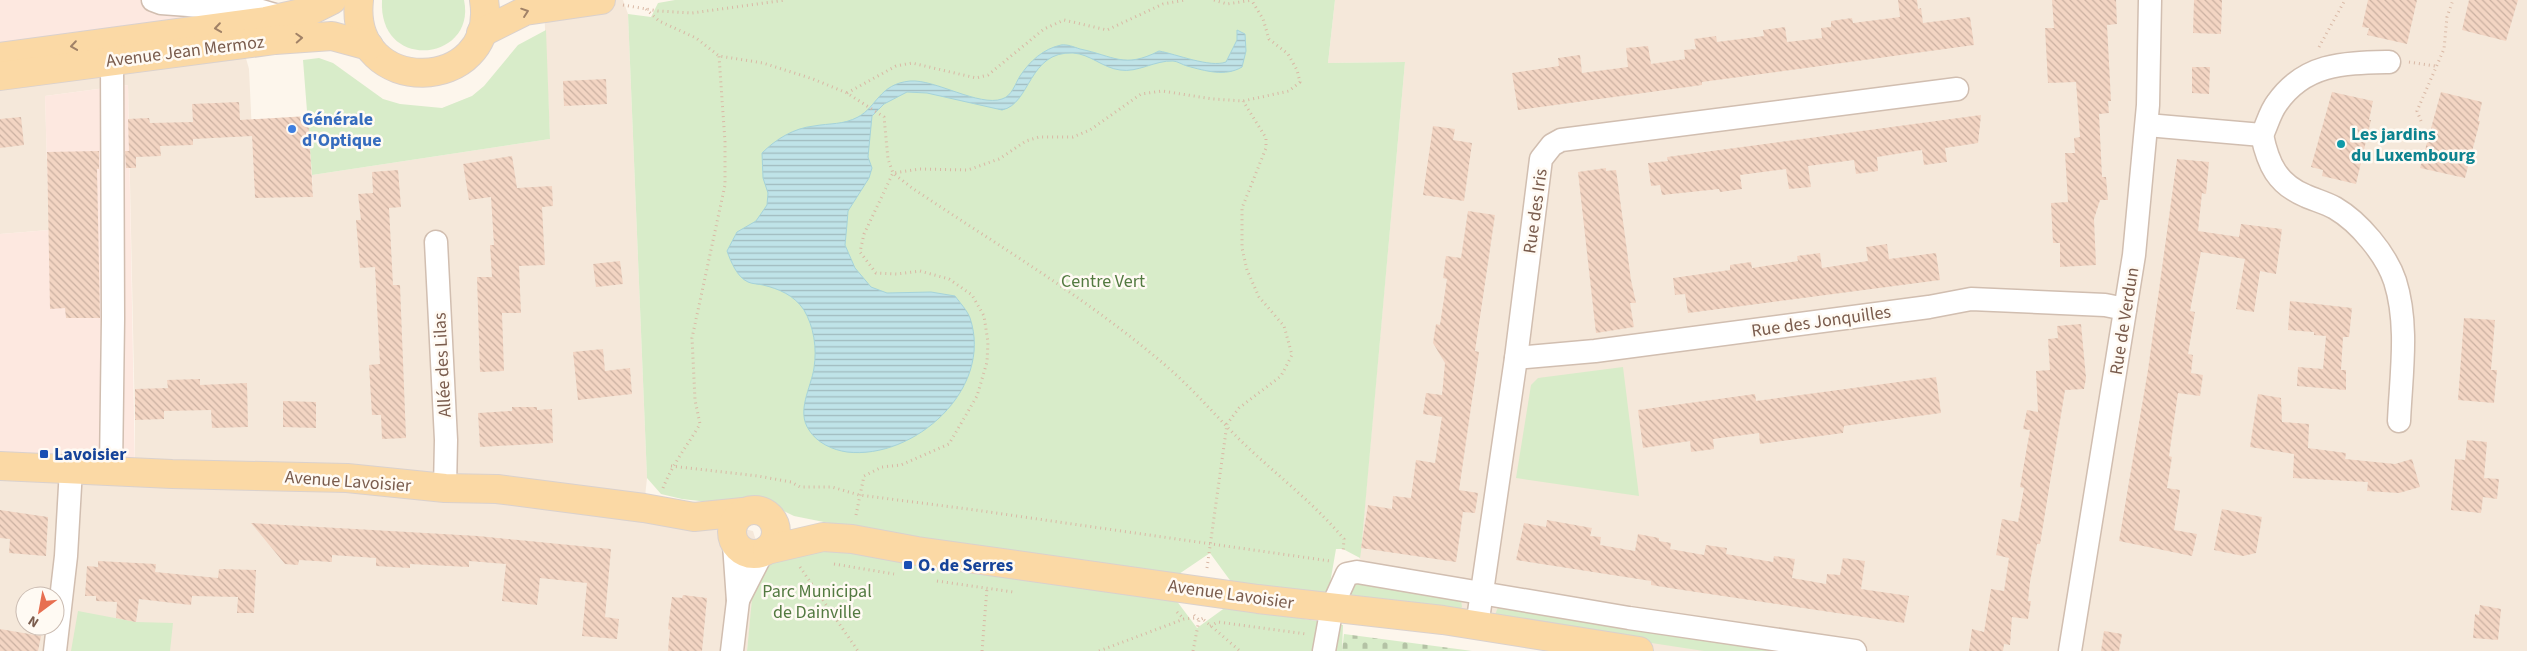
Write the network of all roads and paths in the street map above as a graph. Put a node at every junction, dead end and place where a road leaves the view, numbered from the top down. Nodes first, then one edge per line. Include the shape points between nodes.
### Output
1 (153, 0) edge
2 (332, 0) edge
3 (359, 0) edge
4 (484, 0) edge
5 (601, 0) edge
6 (786, 0) edge
7 (1185, 0) edge
8 (1214, 0) edge
9 (1253, 0) edge
10 (2150, 0) edge
11 (2345, 0) edge
12 (2453, 0) edge
13 (281, 17) junction
14 (481, 34) junction
15 (369, 46) junction
16 (719, 56) junction
17 (0, 57) edge
18 (112, 60) junction
19 (2388, 62) dead end
20 (2315, 70) junction
21 (0, 76) edge
22 (1957, 89) dead end
23 (846, 93) junction
24 (1243, 101) junction
25 (2421, 121) dead end
26 (2147, 125) junction
27 (2262, 135) junction
28 (893, 173) junction
29 (436, 242) dead end
30 (2125, 309) junction
31 (1516, 358) junction
32 (2399, 421) dead end
33 (1227, 424) junction
34 (0, 466) edge
35 (71, 469) junction
36 (111, 470) junction
37 (445, 488) junction
38 (859, 495) junction
39 (755, 514) junction
40 (694, 517) junction
41 (823, 537) junction
42 (734, 542) junction
43 (1211, 545) junction
44 (764, 552) junction
45 (798, 564) dead end
46 (1347, 574) junction
47 (987, 588) dead end
48 (1481, 594) junction
49 (738, 601) junction
50 (1332, 607) junction
51 (1195, 618) dead end
52 (1210, 626) junction
53 (1477, 626) junction
54 (1326, 644) edge
55 (2068, 647) edge
56 (55, 651) edge
57 (732, 651) edge
58 (858, 651) edge
59 (982, 651) edge
60 (1100, 651) edge
61 (1193, 651) edge
62 (1240, 651) edge
63 (1639, 651) edge
64 (1855, 651) edge

1 - 13 street via 258,10
2 - 13 main road, Avenue Jean Mermoz via 310,11
3 - 15 main road via 360,23
4 - 14 main road via 485,20
14 -> 5 main road via 525,11
6 - 16 path via 692,13 646,9 659,21 696,38
7 - 23 path via 1163,4 1107,30 1064,20 1044,29 988,75 976,78 912,63 896,66
8 - 9 path via 1227,4
9 - 24 path via 1269,39 1288,54 1300,82 1289,91
10 - 26 street, Rue de Verdun
11 - 20 path via 2322,39
12 - 25 path via 2447,17 2444,49 2417,111
13 -> 17 main road, Avenue Jean Mermoz
14 - 15 main road via 461,61 429,74 402,71 389,65
18 -> 15 main road, Avenue Jean Mermoz via 332,36
16 - 23 path via 763,63
16 - 38 path via 725,185 692,338 695,400 700,424 684,453 671,466 758,476 791,482 800,488 832,487
18 - 21 main road, Avenue Jean Mermoz
18 - 36 street
19 - 20 street
20 - 27 street via 2302,77 2276,104
22 - 31 street, Rue des Iris via 1561,140 1552,145 1541,160
23 - 28 path via 884,117 888,159
24 - 28 path via 1162,91 1141,94 1090,130 1074,137 1039,137 1026,141 999,159 968,170 920,169
24 - 33 path via 1266,138 1266,148 1242,208 1240,226 1246,270 1259,297 1284,326 1292,355 1281,376 1239,408
26 - 27 street
26 - 30 street, Rue de Verdun via 2134,255
27 - 32 street via 2267,158 2281,181 2297,192 2335,208 2360,229 2384,259 2394,279 2404,328
28 - 33 path via 1092,307 1166,365
28 - 38 path via 864,234 860,252 876,273 920,271 949,279 972,295 984,316 987,362 977,396 949,444 901,465 882,468 864,476
29 - 37 street, Allée des Lilas via 446,440
30 - 31 street, Rue des Jonquilles via 2105,305 1971,299 1595,351
30 - 55 street, Rue de Verdun via 2078,606
31 - 48 street, Rue des Iris
33 - 43 path
33 - 46 path via 1344,539
34 - 35 main road, Avenue Lavoisier
35 - 36 main road, Avenue Lavoisier
35 - 56 street via 66,556
36 - 37 main road, Avenue Lavoisier via 347,478
37 - 40 main road, Avenue Lavoisier via 497,489
38 - 43 path
39 - 40 main road, Avenue Lavoisier
39 - 41 main road, Avenue Lavoisier
39 - 42 main road via 732,528
39 - 44 main road via 775,526 772,545
40 - 42 main road, Avenue Lavoisier
41 - 44 main road, Avenue Lavoisier
41 - 50 main road, Avenue Lavoisier
42 - 44 main road via 746,553
42 - 49 street
43 - 46 path via 1333,562
44 - 49 street
45 - 58 path
46 - 48 street via 1358,572
46 - 50 street
47 - 59 path
48 - 53 street, Rue des Iris
48 - 64 street
49 - 57 street
50 - 53 main road, Avenue Lavoisier
50 - 54 street
51 - 60 path
52 - 54 path via 1218,622
52 - 61 path via 1201,620
52 - 62 path
53 - 63 main road, Avenue Lavoisier

